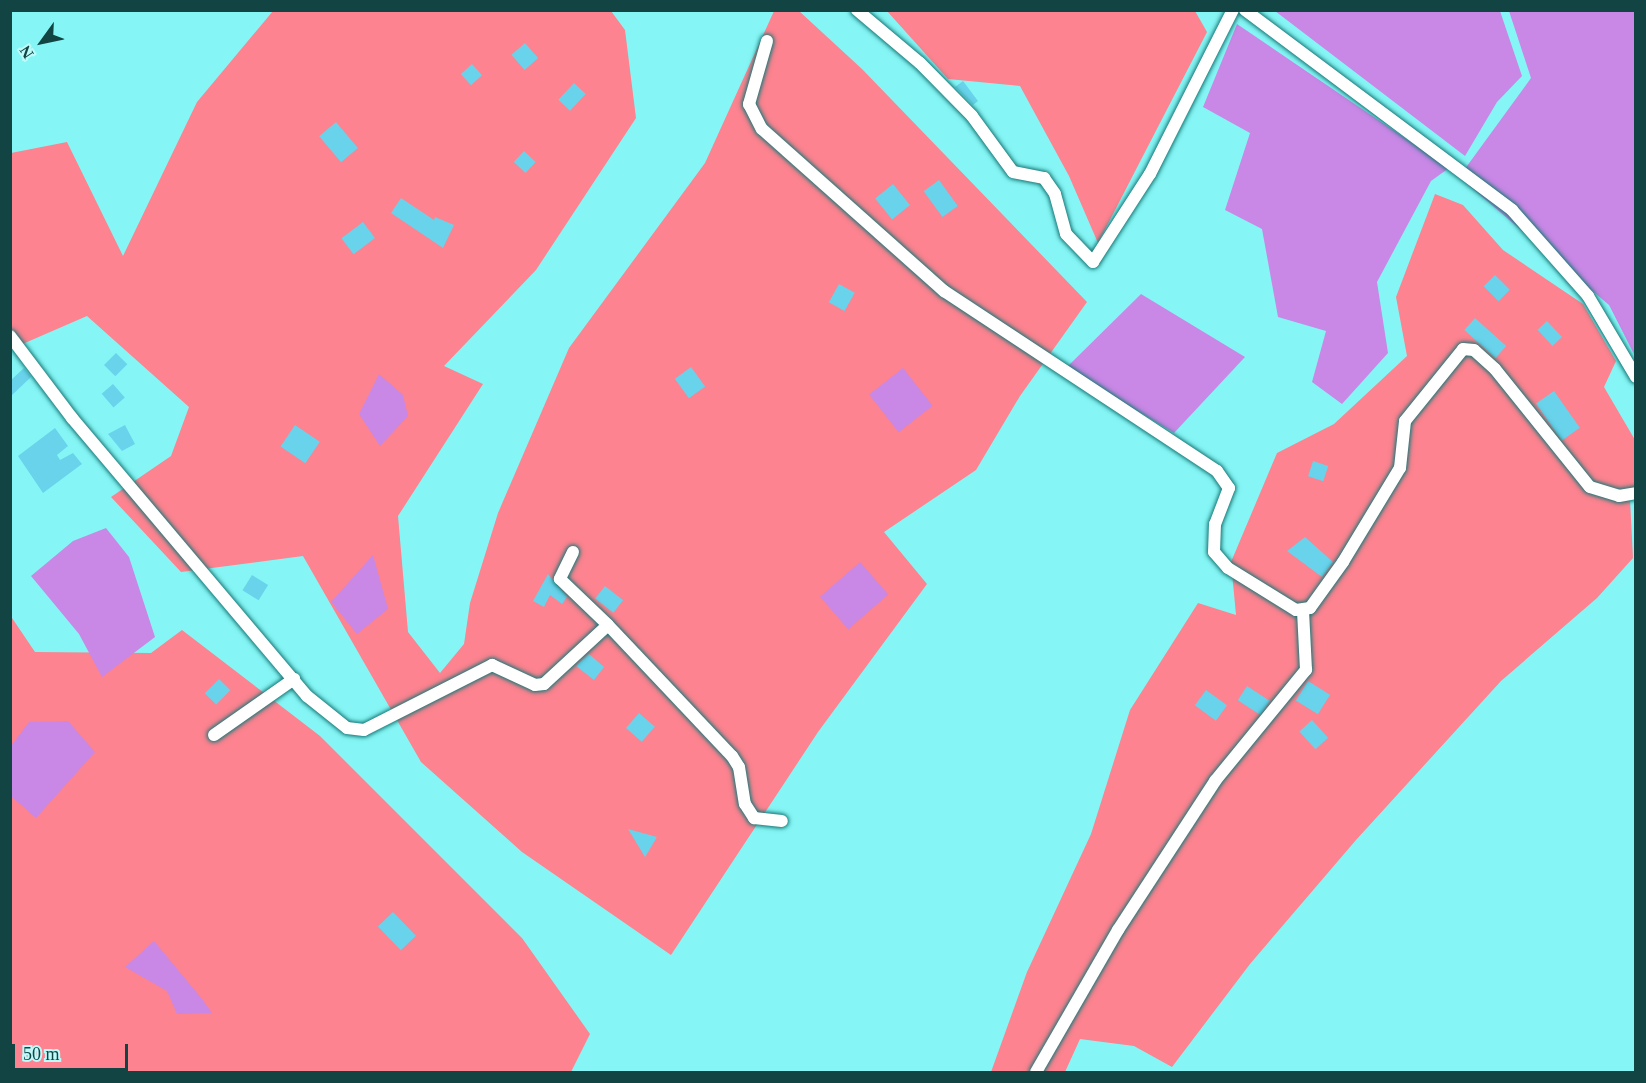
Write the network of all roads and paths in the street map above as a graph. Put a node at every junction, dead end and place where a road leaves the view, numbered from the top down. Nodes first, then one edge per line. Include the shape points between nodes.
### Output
1 (857, 10) edge
2 (1233, 10) edge
3 (1245, 10) edge
4 (767, 41) dead end
5 (10, 336) edge
6 (1635, 377) edge
7 (1633, 496) edge
8 (573, 552) dead end
9 (1303, 611) junction
10 (608, 625) junction
11 (294, 679) junction
12 (214, 735) dead end
13 (782, 821) dead end
14 (1036, 1072) edge

1 - 2 street via 920,63 972,116 1012,172 1044,178 1055,194 1066,234 1093,262 1150,174
3 - 6 street via 1512,210 1588,296
4 - 9 street via 749,104 762,129 944,291 1217,471 1229,488 1215,524 1214,552 1228,568
5 - 11 street via 72,418
7 - 9 street via 1590,487 1495,369 1474,350 1463,349 1415,405 1401,434 1400,468 1343,562
8 - 10 street via 560,579
9 - 14 street via 1306,670 1215,781 1118,930
10 - 11 street via 544,684 536,686 492,665 364,730 346,728 324,714
10 - 13 street via 732,756 739,767 745,804 754,818
11 - 12 street

